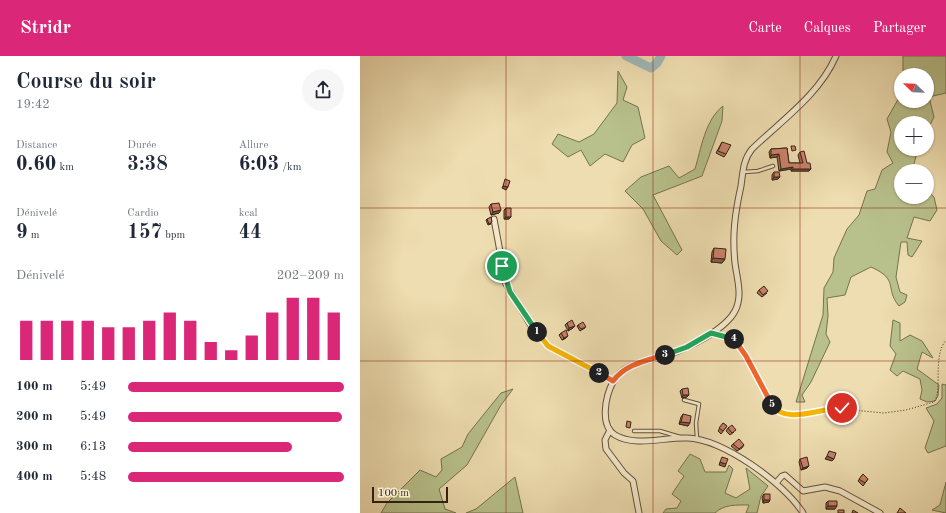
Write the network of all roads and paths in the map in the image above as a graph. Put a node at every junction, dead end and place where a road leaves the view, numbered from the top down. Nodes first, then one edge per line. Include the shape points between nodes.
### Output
1 (836, 56) edge
2 (773, 166) dead end
3 (744, 172) junction
4 (494, 219) dead end
5 (711, 333) junction
6 (946, 340) edge
7 (613, 381) junction
8 (684, 400) dead end
9 (610, 430) junction
10 (634, 431) dead end
11 (684, 438) junction
12 (697, 438) junction
13 (776, 484) junction
14 (639, 513) edge
15 (802, 513) edge
16 (880, 513) edge

1 - 3 street via 823,80 812,93 752,149 746,158
2 - 3 lane
3 - 5 street via 734,219 738,300 731,316
4 - 7 street via 506,284 530,324 548,346
5 - 6 path via 734,339 774,408 791,416 831,408 884,413 934,402 939,358
5 - 7 street via 678,351 636,363 623,370
7 - 9 street via 606,403
8 - 12 lane via 699,404
9 - 11 street via 617,436 627,439
9 - 14 street via 605,440 606,449 633,481
10 - 11 lane via 660,431
11 - 12 street
12 - 13 street via 737,455
13 - 15 street via 798,505
13 - 16 street via 785,475 803,491 825,487 840,491

